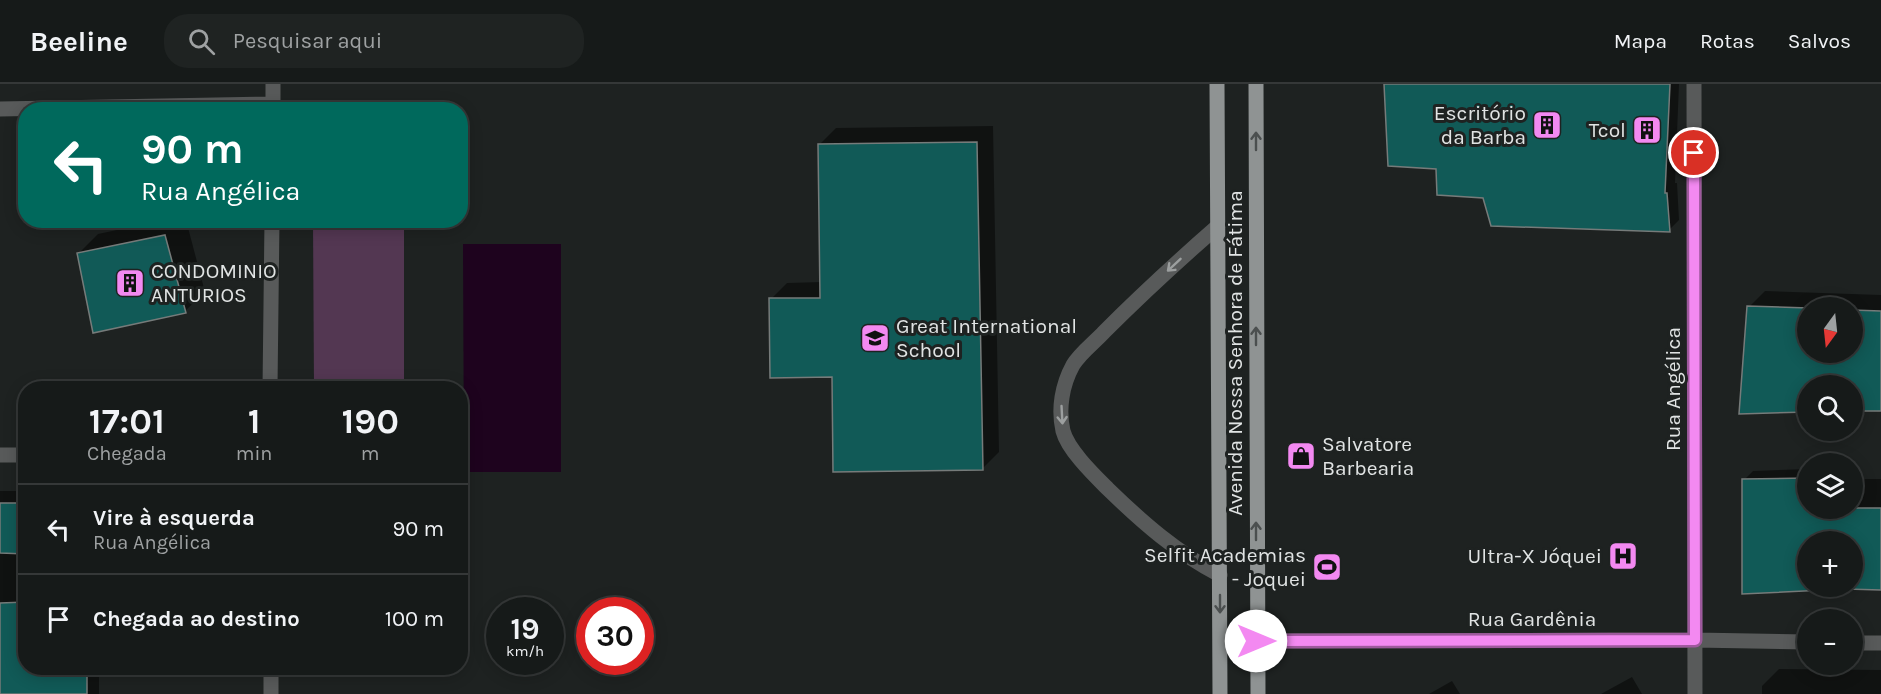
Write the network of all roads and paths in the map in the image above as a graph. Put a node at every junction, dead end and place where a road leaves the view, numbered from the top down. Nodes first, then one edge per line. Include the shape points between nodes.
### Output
1 (273, 84) edge
2 (1217, 84) edge
3 (1256, 84) edge
4 (1694, 84) edge
5 (273, 102) edge
6 (0, 109) edge
7 (18, 109) edge
8 (1218, 226) junction
9 (272, 228) edge
10 (270, 381) edge
11 (0, 455) edge
12 (18, 455) edge
13 (1220, 575) junction
14 (1695, 640) junction
15 (1256, 641) junction
16 (1797, 642) edge
17 (1863, 642) edge
18 (1881, 643) edge
19 (271, 675) edge
20 (272, 694) edge
21 (1220, 694) edge
22 (1258, 694) edge
23 (1695, 694) edge

1 - 5 street
2 - 8 main road, Avenida Nossa Senhora de Fátima
15 -> 3 main road, Avenida Nossa Senhora de Fátima
4 - 14 street, Rua Angélica
6 - 7 street
8 - 13 main road, Avenida Nossa Senhora de Fátima
8 -> 13 street via 1074,363 1063,387 1061,412 1068,442 1095,476 1138,518 1194,561
9 - 10 street
11 - 12 street
13 -> 21 main road, Avenida Nossa Senhora de Fátima
14 - 15 street, Rua Gardênia
14 - 16 street, Rua Gardênia
14 - 23 street, Rua Angélica
15 - 22 main road, Avenida Nossa Senhora de Fátima
17 - 18 street
19 - 20 street

